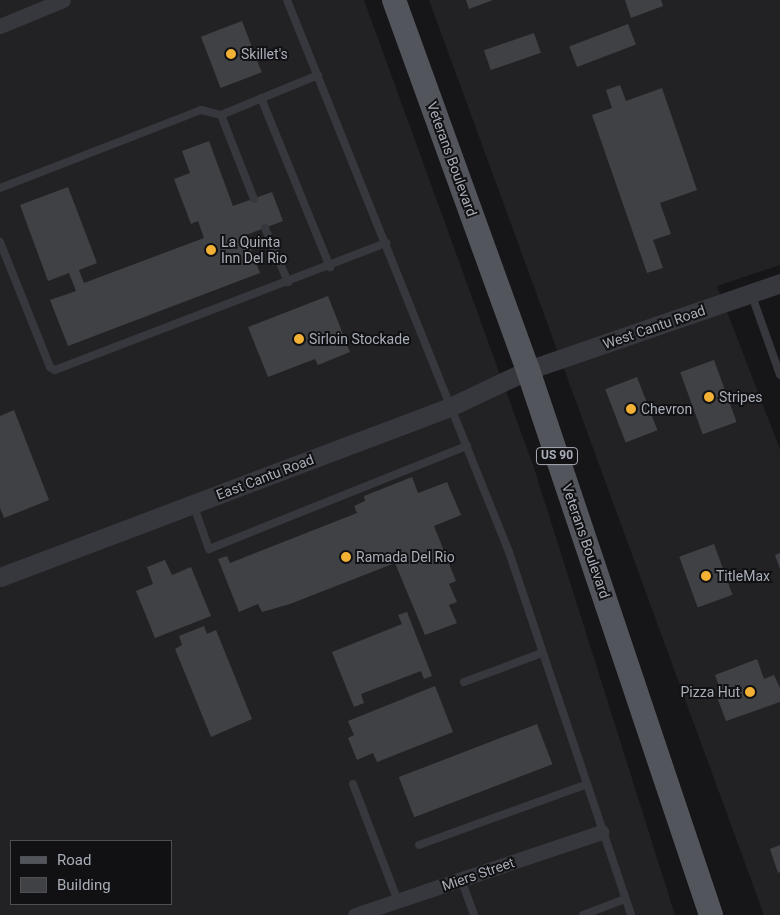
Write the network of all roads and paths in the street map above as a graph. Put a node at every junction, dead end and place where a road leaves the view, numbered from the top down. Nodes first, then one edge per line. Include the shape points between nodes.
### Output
1 (63, 0) edge
2 (287, 0) edge
3 (394, 0) edge
4 (0, 26) edge
5 (318, 75) junction
6 (261, 98) junction
7 (221, 115) junction
8 (0, 188) edge
9 (254, 199) dead end
10 (265, 228) dead end
11 (0, 242) edge
12 (386, 243) junction
13 (330, 266) junction
14 (288, 282) junction
15 (780, 283) edge
16 (751, 293) junction
17 (528, 370) junction
18 (780, 375) edge
19 (452, 406) junction
20 (468, 446) junction
21 (193, 504) junction
22 (0, 577) edge
23 (542, 653) junction
24 (464, 682) dead end
25 (353, 784) dead end
26 (586, 785) junction
27 (601, 832) junction
28 (419, 845) dead end
29 (462, 879) junction
30 (625, 899) junction
31 (389, 907) edge
32 (355, 915) edge
33 (474, 915) edge
34 (583, 915) edge
35 (630, 915) edge
36 (711, 915) edge

1 - 4 street
2 - 5 lane
3 - 17 main road, Veterans Boulevard / US 90
5 - 6 lane
5 - 12 lane
6 - 7 lane
6 - 13 lane
7 - 8 lane via 200,110
7 - 9 lane
10 - 14 lane
11 - 14 lane via 50,367 55,370
12 - 13 lane
12 - 19 lane
13 - 14 lane
15 - 16 street, West Cantu Road
16 - 17 street, West Cantu Road
16 - 18 lane
17 - 19 street, East Cantu Road
17 - 36 main road, Veterans Boulevard / US 90
19 - 20 lane
19 - 21 street, East Cantu Road
20 - 21 lane via 209,548
20 - 23 lane via 509,552
21 - 22 street, East Cantu Road
23 - 24 lane
23 - 26 lane
25 - 31 lane
26 - 27 lane
26 - 28 lane
27 - 29 street, Miers Street
27 - 30 lane
29 - 31 street, Miers Street
29 - 33 lane
30 - 34 lane
30 - 35 lane
31 - 32 street, Miers Street

